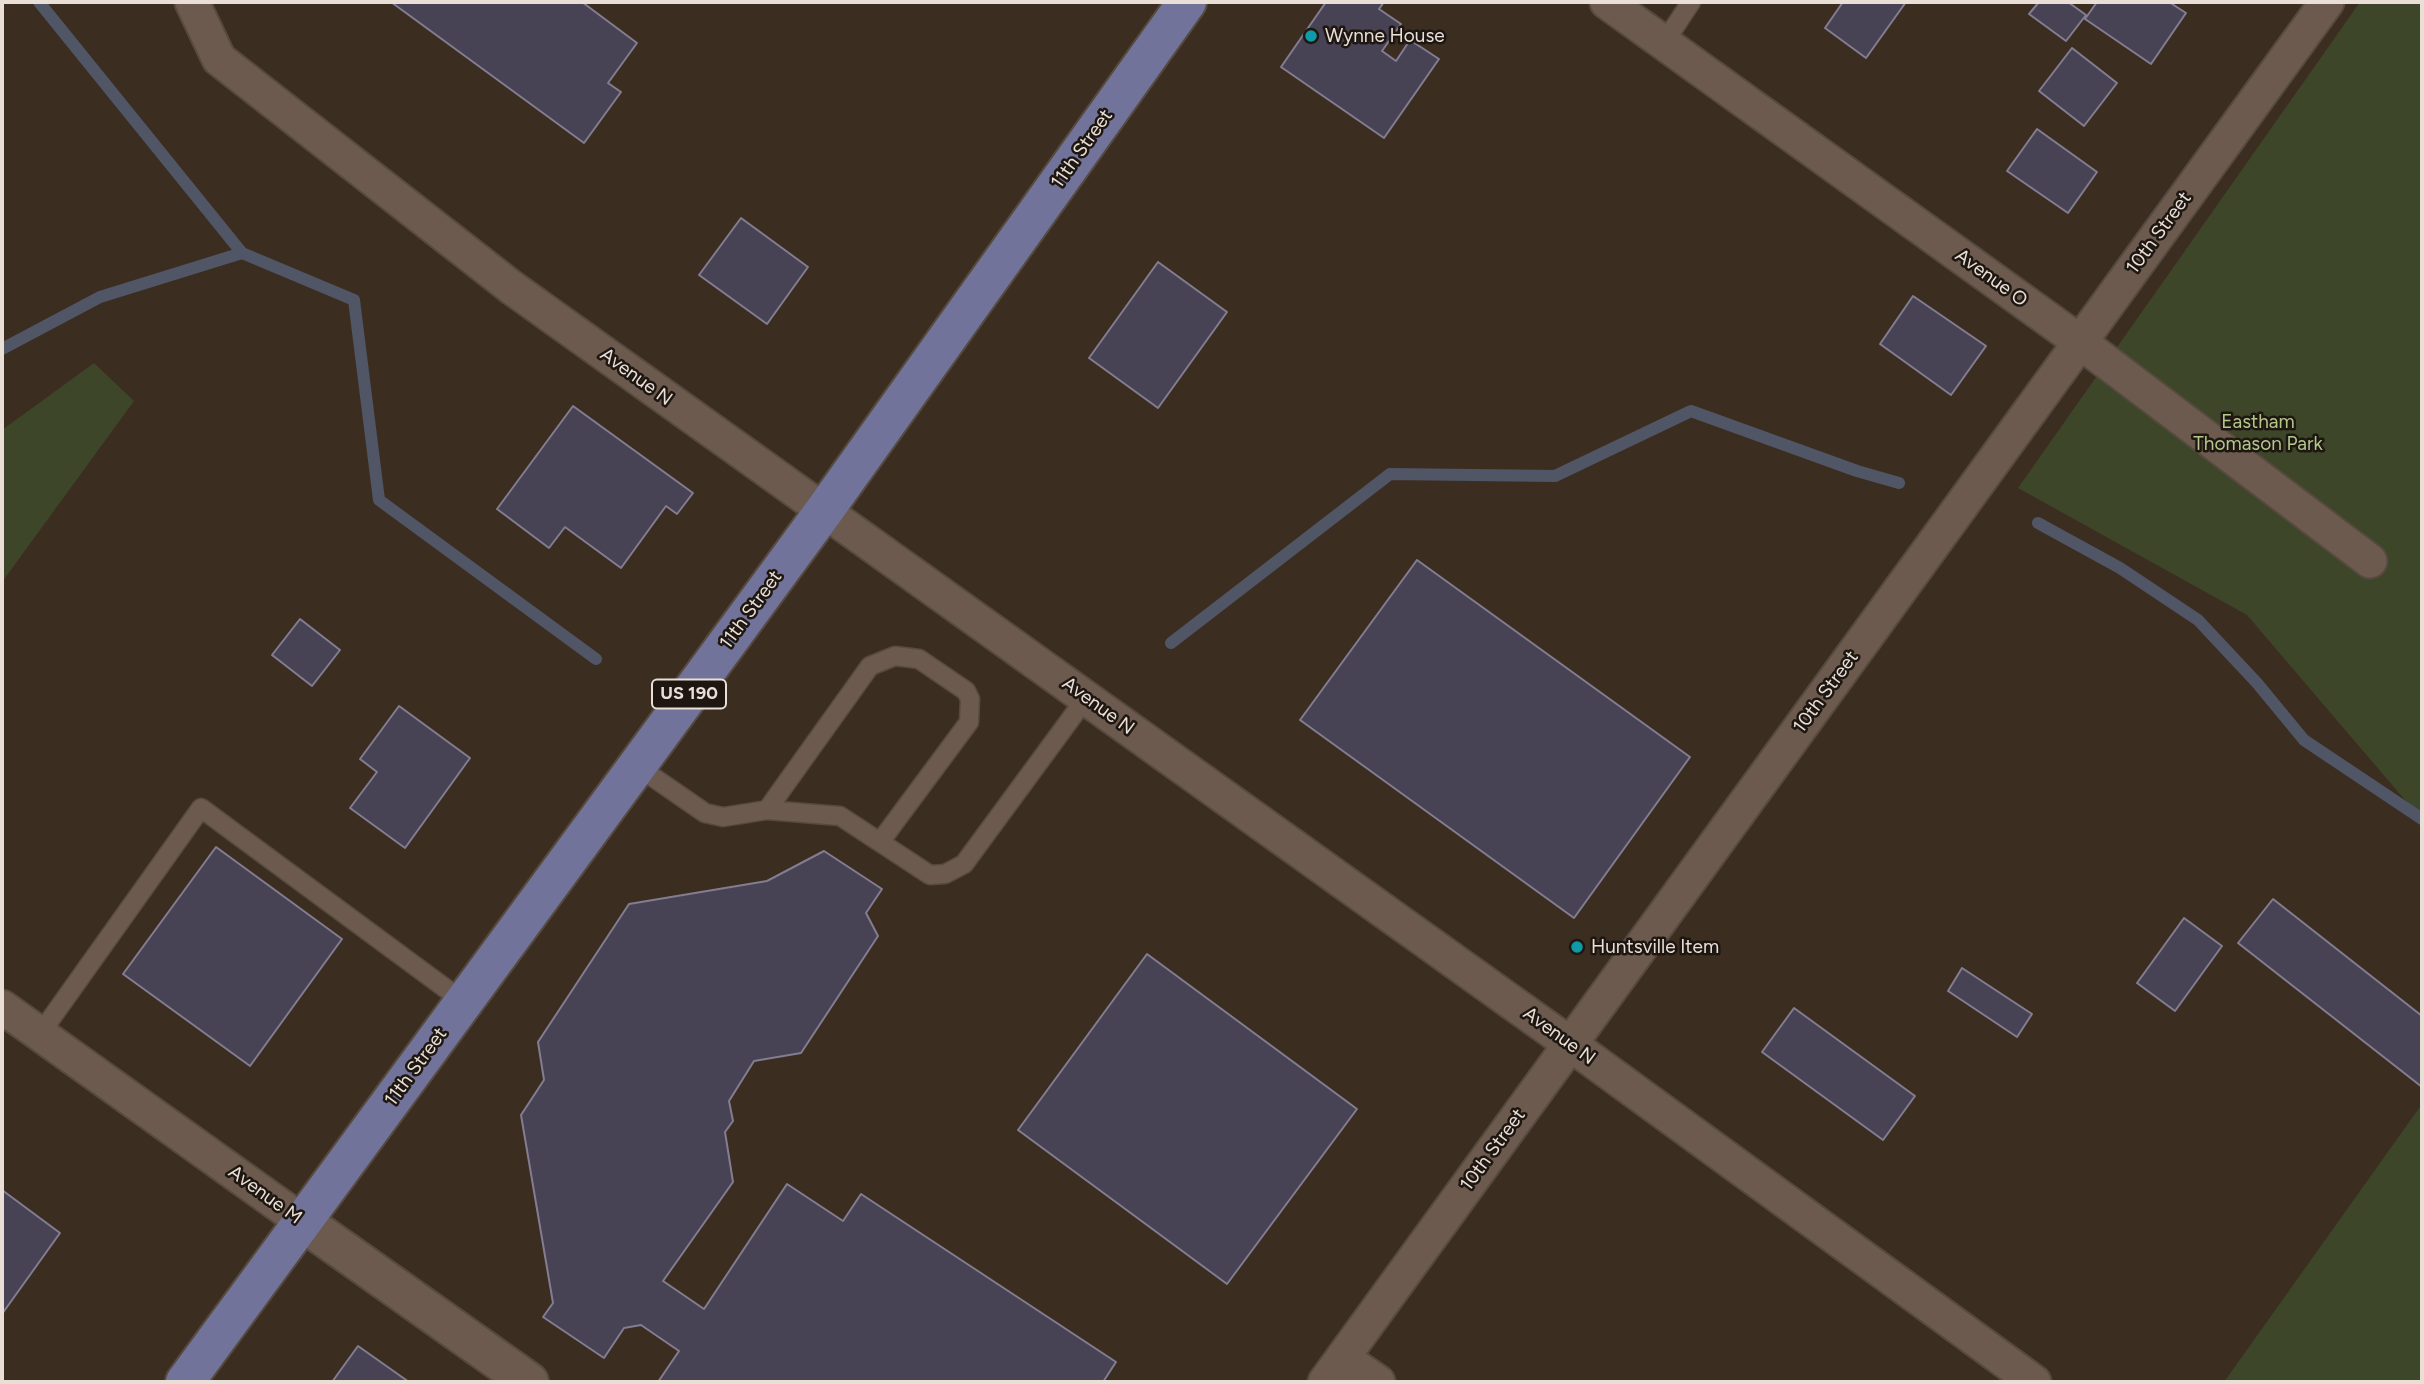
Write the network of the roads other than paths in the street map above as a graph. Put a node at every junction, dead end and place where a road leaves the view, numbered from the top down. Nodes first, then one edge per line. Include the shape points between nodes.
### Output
1 (192, 2) edge
2 (1187, 2) edge
3 (1607, 2) edge
4 (1691, 2) edge
5 (2328, 2) edge
6 (1664, 43) junction
7 (2080, 342) junction
8 (824, 511) junction
9 (2370, 561) dead end
10 (1086, 698) junction
11 (637, 766) junction
12 (767, 810) junction
13 (880, 842) junction
14 (464, 1002) junction
15 (2, 1007) edge
16 (40, 1034) junction
17 (1570, 1044) junction
18 (303, 1222) junction
19 (1334, 1370) edge
20 (185, 1382) edge
21 (529, 1382) edge
22 (1378, 1382) edge
23 (2034, 1382) edge

1 - 8 street, Avenue N via 219,59 511,287
2 - 8 main road, 11th Street / US 190
3 - 6 street, Avenue O
4 - 6 lane
5 - 7 street, 10th Street
6 - 7 street, Avenue O
7 - 9 street, Avenue O
7 - 17 street, 10th Street
8 - 10 street, Avenue N
8 - 11 main road, 11th Street / US 190
10 - 13 lane via 964,864 945,874 930,875
10 - 17 street, Avenue N
11 - 12 lane via 705,813 723,817
11 - 14 main road, 11th Street / US 190
12 - 13 lane via 840,816
12 - 13 lane via 870,666 895,656 919,659 966,691 969,722
14 - 16 lane via 201,808
14 - 18 main road, 11th Street / US 190
15 - 16 street, Avenue M
16 - 18 street, Avenue M
17 - 19 street, 10th Street
17 - 23 street, Avenue N
18 - 20 main road, 11th Street / US 190
18 - 21 main road, Avenue M
19 - 22 street

